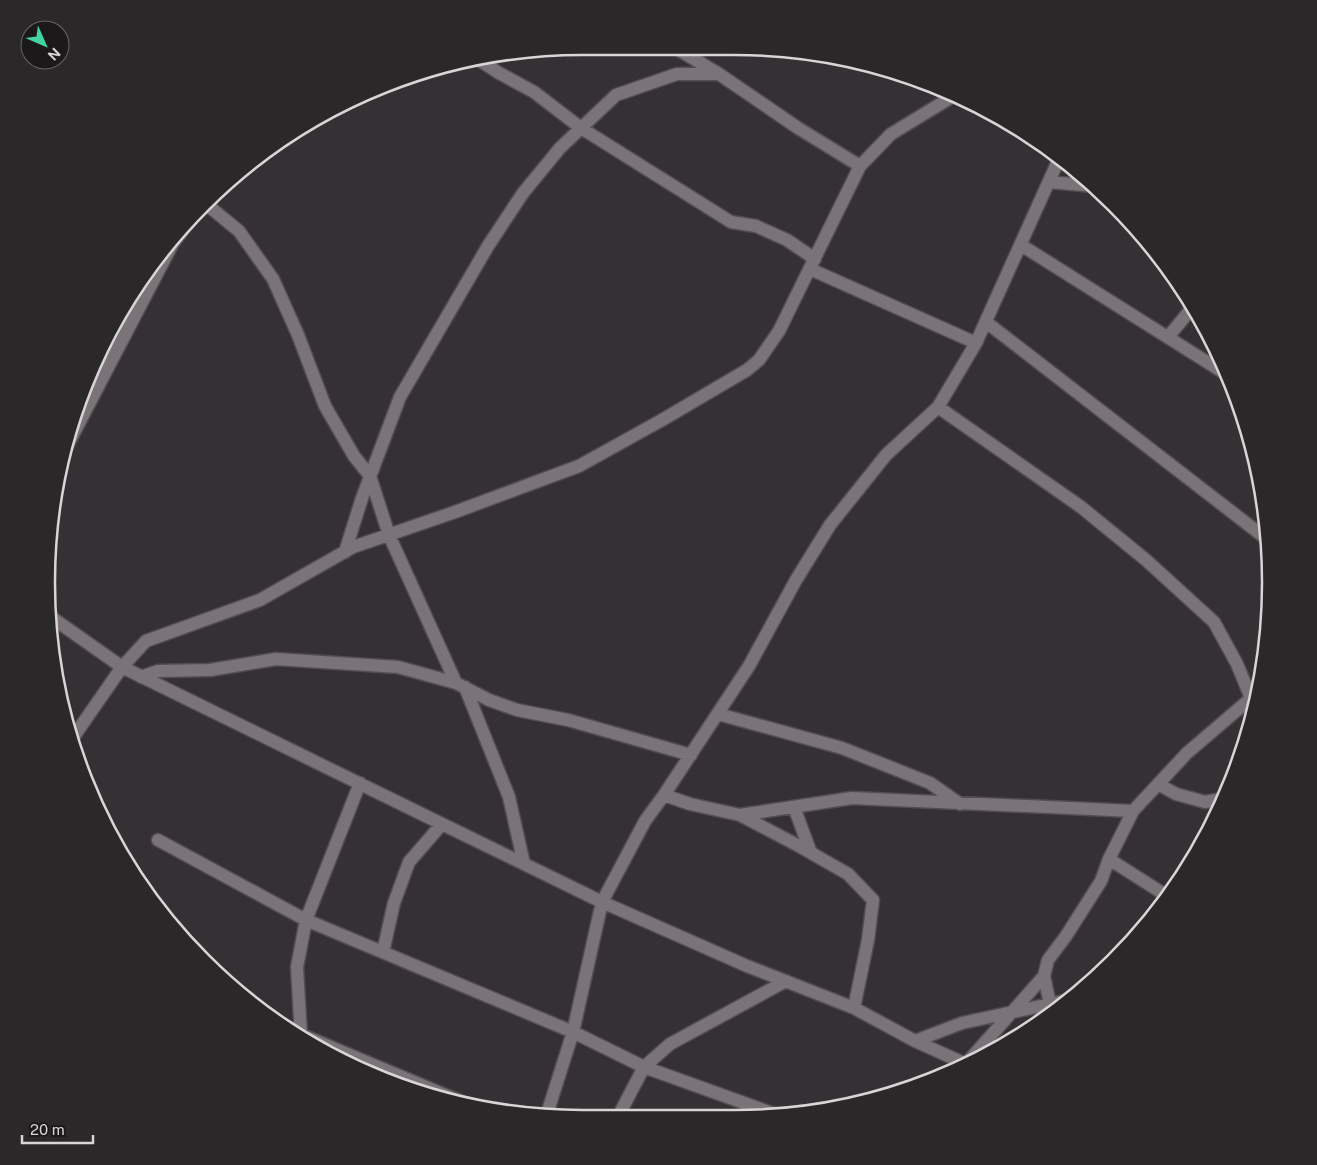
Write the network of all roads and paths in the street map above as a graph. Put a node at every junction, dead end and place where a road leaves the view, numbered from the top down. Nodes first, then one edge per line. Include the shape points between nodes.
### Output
1 (687, 55) edge
2 (485, 64) edge
3 (718, 74) junction
4 (947, 100) edge
5 (580, 128) junction
6 (1057, 165) edge
7 (860, 166) junction
8 (1049, 182) junction
9 (1081, 185) edge
10 (212, 209) edge
11 (1021, 245) junction
12 (163, 263) edge
13 (812, 264) junction
14 (1188, 313) edge
15 (986, 322) junction
16 (1168, 337) junction
17 (976, 343) junction
18 (1216, 368) edge
19 (938, 407) junction
20 (81, 419) edge
21 (370, 476) junction
22 (1259, 533) edge
23 (389, 535) junction
24 (345, 552) junction
25 (56, 621) edge
26 (122, 667) junction
27 (141, 677) junction
28 (461, 685) junction
29 (1251, 690) edge
30 (1248, 701) edge
31 (718, 714) junction
32 (77, 732) edge
33 (691, 754) junction
34 (360, 783) junction
35 (1158, 784) junction
36 (664, 795) junction
37 (1215, 800) edge
38 (960, 804) junction
39 (794, 807) junction
40 (1133, 811) junction
41 (740, 815) junction
42 (442, 824) junction
43 (158, 840) dead end
44 (811, 853) junction
45 (1109, 859) junction
46 (524, 864) junction
47 (1161, 892) edge
48 (602, 902) junction
49 (306, 920) junction
50 (383, 952) junction
51 (1044, 976) junction
52 (786, 981) junction
53 (1049, 1006) edge
54 (854, 1008) junction
55 (1044, 1009) edge
56 (1011, 1012) junction
57 (299, 1027) edge
58 (573, 1032) junction
59 (915, 1041) junction
60 (979, 1050) edge
61 (347, 1055) edge
62 (957, 1061) edge
63 (644, 1067) junction
64 (386, 1072) edge
65 (552, 1109) edge
66 (761, 1109) edge
67 (621, 1110) edge

1 - 3 street
2 - 5 street via 534,92
3 - 5 street via 677,74 616,95
3 - 7 street
4 - 7 street via 891,134
5 - 13 street via 731,222 756,226 787,240
5 - 21 street via 523,193 488,246 400,397
6 - 8 street
7 - 13 street
8 - 9 street
8 - 11 street
10 - 21 street via 239,231 273,280 325,406 354,456
11 - 15 street
11 - 16 street
12 - 20 street
13 - 17 street
13 - 23 street via 779,331 759,360 747,370 579,466
14 - 16 street
15 - 17 street
15 - 22 street
16 - 18 street
17 - 19 street
19 - 29 street via 1081,507 1146,560 1214,622
19 - 31 street via 886,455 830,525
21 - 23 street
21 - 24 street
23 - 24 street
23 - 28 street
24 - 26 street via 260,600 146,641
25 - 26 street
26 - 27 street
26 - 32 street
27 - 28 street via 158,671 210,670 276,658 398,667
27 - 34 street
28 - 33 street via 517,710 568,720
28 - 46 street via 509,797
30 - 35 street via 1187,752
31 - 33 street
31 - 38 street via 842,748 930,783
33 - 36 street
34 - 42 street
34 - 49 street
35 - 37 street via 1176,794 1206,802
35 - 40 street
36 - 41 street
36 - 48 street via 645,821
38 - 39 street via 852,798
38 - 40 street
39 - 41 street
39 - 44 street
40 - 45 street
41 - 44 street
42 - 46 street
42 - 50 street via 409,862 394,903
43 - 49 street
44 - 54 street via 848,874 873,900
45 - 47 street
45 - 51 street via 1100,880 1048,960
46 - 48 street
48 - 52 street
48 - 58 street
49 - 50 street
49 - 57 street via 297,967
50 - 58 street
51 - 53 street
51 - 56 street
52 - 54 street
52 - 63 street via 670,1044
54 - 59 street
55 - 56 street
56 - 59 street via 962,1024
56 - 60 street
58 - 63 street
58 - 65 street
59 - 62 street
61 - 64 street
63 - 66 street
63 - 67 street

